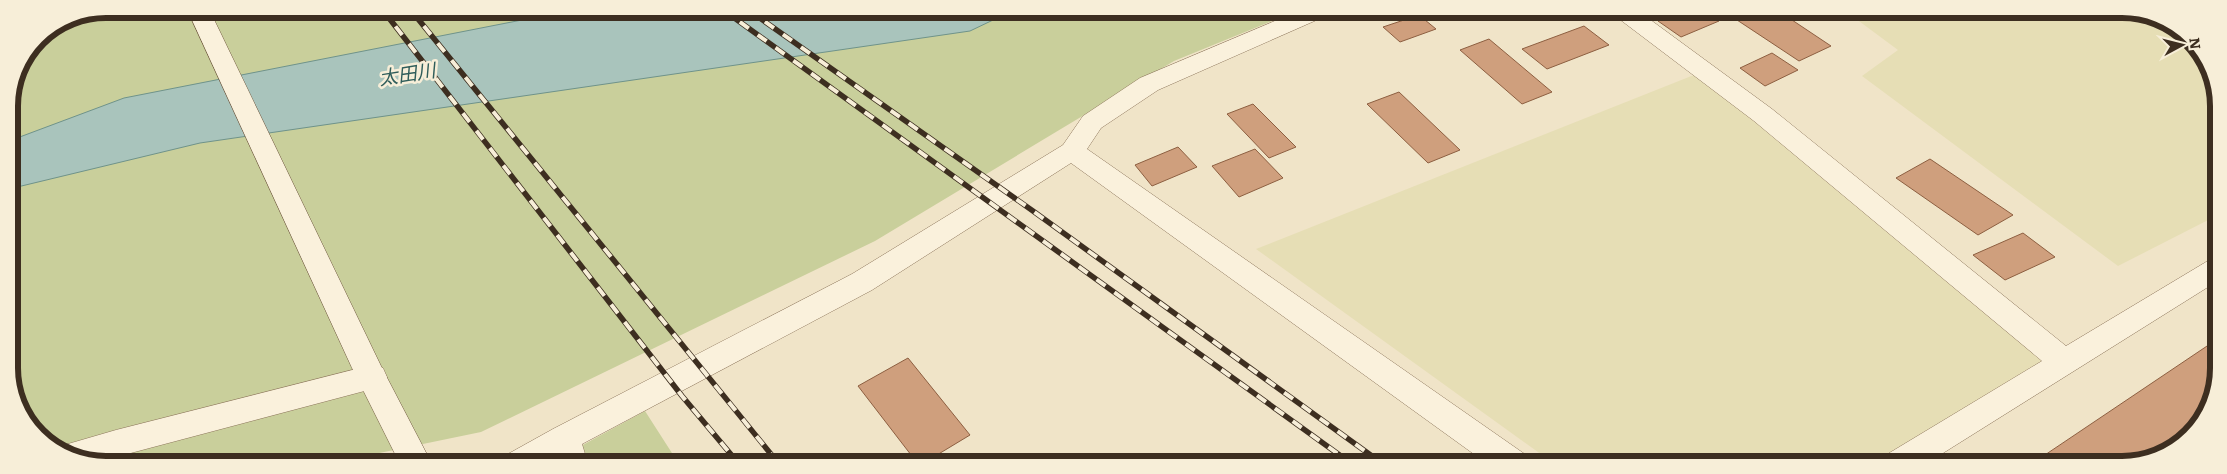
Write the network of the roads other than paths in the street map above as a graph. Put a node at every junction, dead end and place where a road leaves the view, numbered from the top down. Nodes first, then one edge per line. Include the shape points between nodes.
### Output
1 (202, 18) edge
2 (1302, 18) edge
3 (1633, 18) edge
4 (1072, 151) junction
5 (2210, 273) edge
6 (2064, 362) junction
7 (370, 372) junction
8 (568, 451) edge
9 (81, 453) edge
10 (412, 456) edge
11 (549, 456) edge
12 (1502, 456) edge
13 (1912, 456) edge

1 - 7 street
2 - 4 street via 1149,84 1092,122
3 - 6 street via 1763,115
4 - 8 street via 862,282
4 - 12 street
5 - 6 street
6 - 13 street
7 - 9 street
7 - 10 street
8 - 11 street

